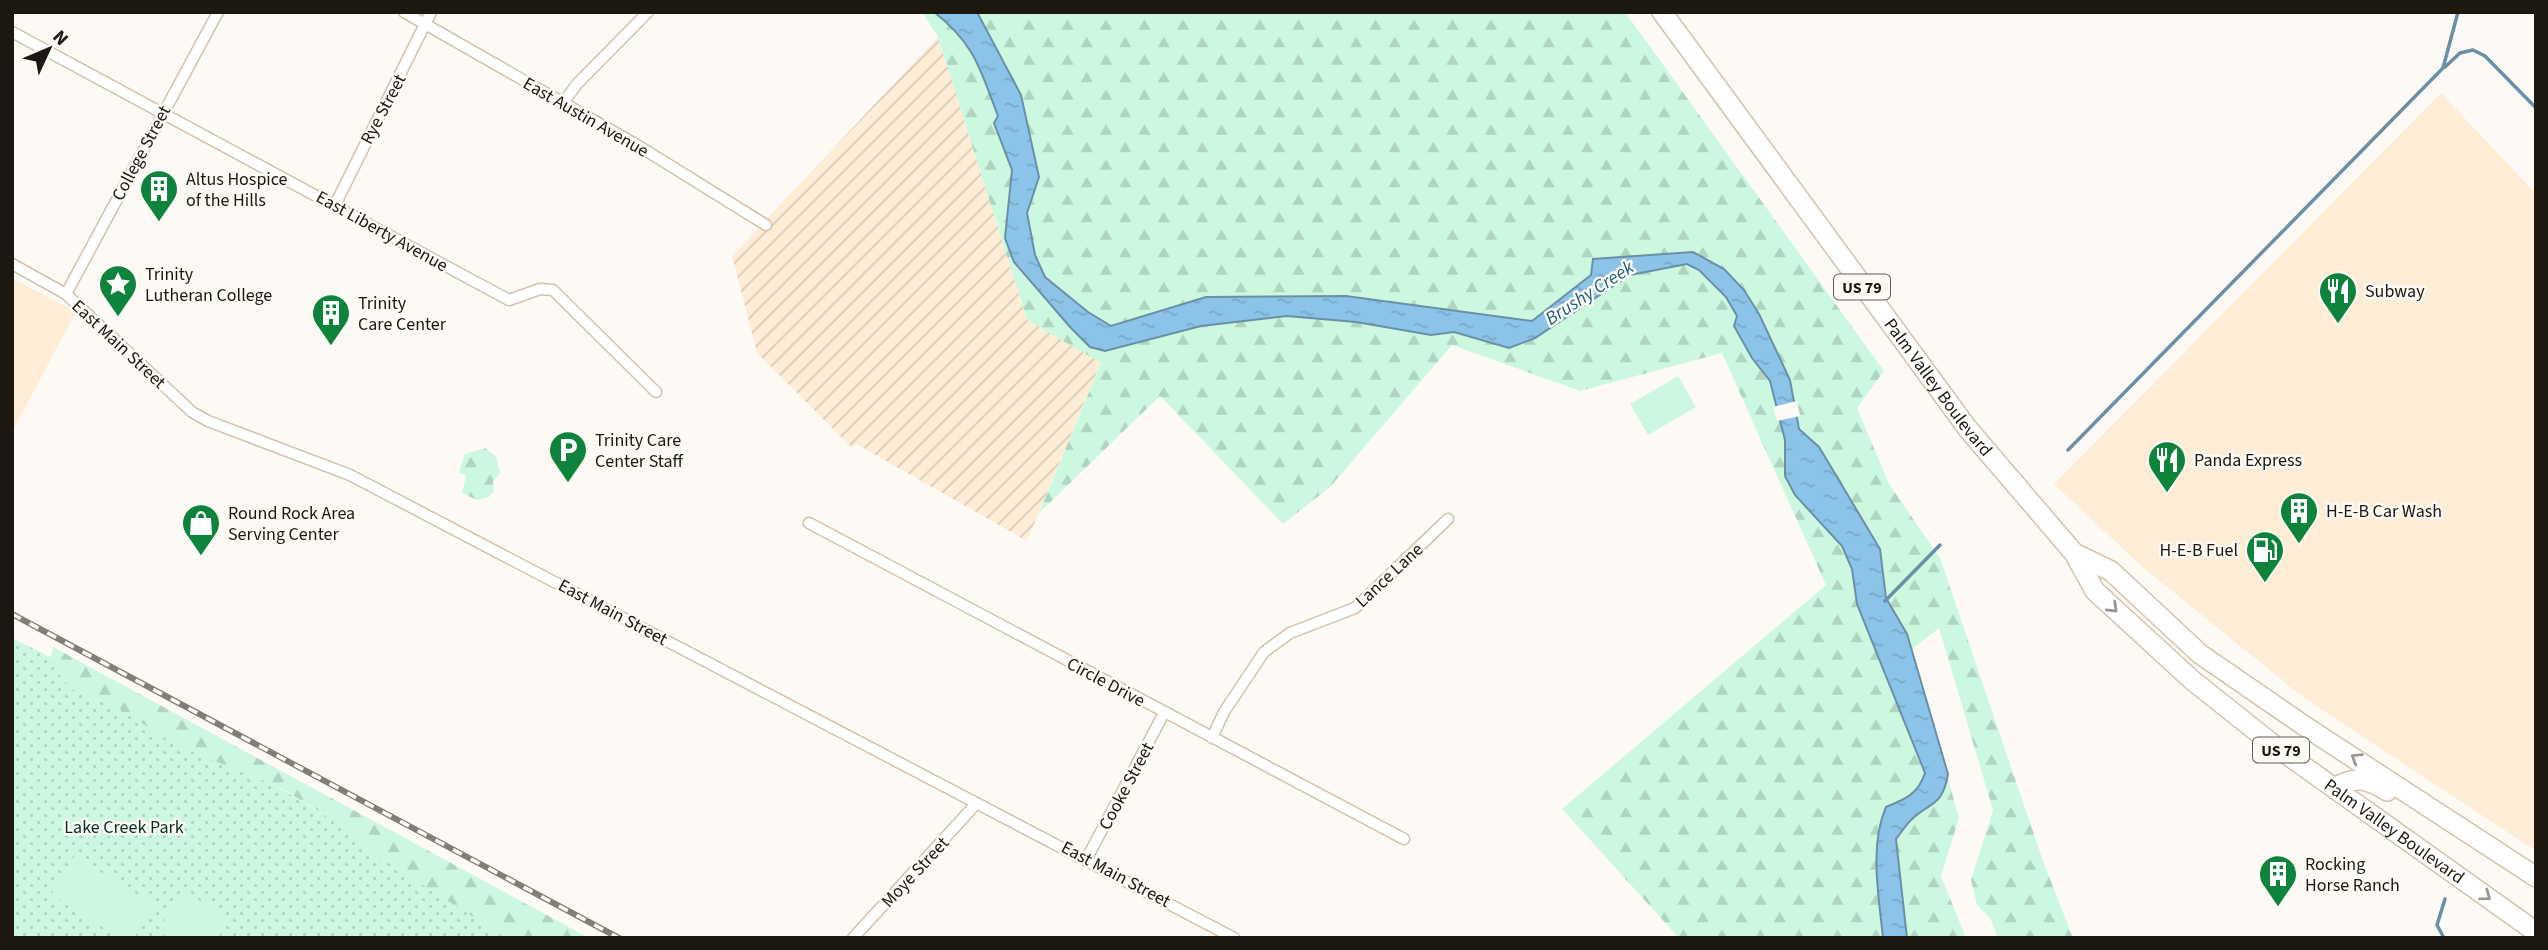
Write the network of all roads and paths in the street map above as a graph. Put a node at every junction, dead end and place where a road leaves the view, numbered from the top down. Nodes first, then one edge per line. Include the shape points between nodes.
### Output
1 (218, 12) edge
2 (404, 12) edge
3 (430, 12) edge
4 (648, 12) edge
5 (1662, 12) edge
6 (427, 24) junction
7 (12, 32) edge
8 (563, 103) junction
9 (162, 113) junction
10 (335, 205) junction
11 (766, 225) dead end
12 (12, 264) edge
13 (66, 294) junction
14 (656, 392) dead end
15 (1448, 519) dead end
16 (809, 523) dead end
17 (2074, 553) junction
18 (1164, 713) junction
19 (1212, 738) junction
20 (2334, 788) junction
21 (976, 804) junction
22 (1404, 839) dead end
23 (2499, 851) junction
24 (1087, 858) junction
25 (2536, 877) edge
26 (2536, 932) edge
27 (853, 938) edge
28 (1234, 938) edge

1 - 9 street, College Street
2 - 6 street, East Austin Avenue
3 - 6 street, Rye Street
4 - 8 street
5 - 17 highway, Palm Valley Boulevard / US 79 via 1968,429
6 - 8 street, East Austin Avenue
6 - 10 street, Rye Street
7 - 9 street, East Liberty Avenue
8 - 11 street, East Austin Avenue
9 - 10 street, East Liberty Avenue
9 - 13 street, College Street
10 - 14 street, East Liberty Avenue via 509,300 540,289 553,290
12 - 13 street, East Main Street
13 - 21 street, East Main Street via 178,400 208,421 350,475
15 - 19 street, Lance Lane via 1355,608 1290,633 1264,652
16 - 18 street, Circle Drive
17 -> 20 highway, Palm Valley Boulevard / US 79 via 2095,590 2144,638
23 -> 17 highway, Palm Valley Boulevard / US 79 via 2200,654 2110,571
18 - 19 street, Circle Drive
18 - 24 street, Cooke Street
19 - 22 street, Circle Drive
20 - 23 highway via 2353,778 2371,780 2482,853
20 -> 26 highway, Palm Valley Boulevard / US 79
21 - 24 street, East Main Street
21 - 27 street, Moye Street
23 - 25 highway, Palm Valley Boulevard / US 79
24 - 28 street, East Main Street

